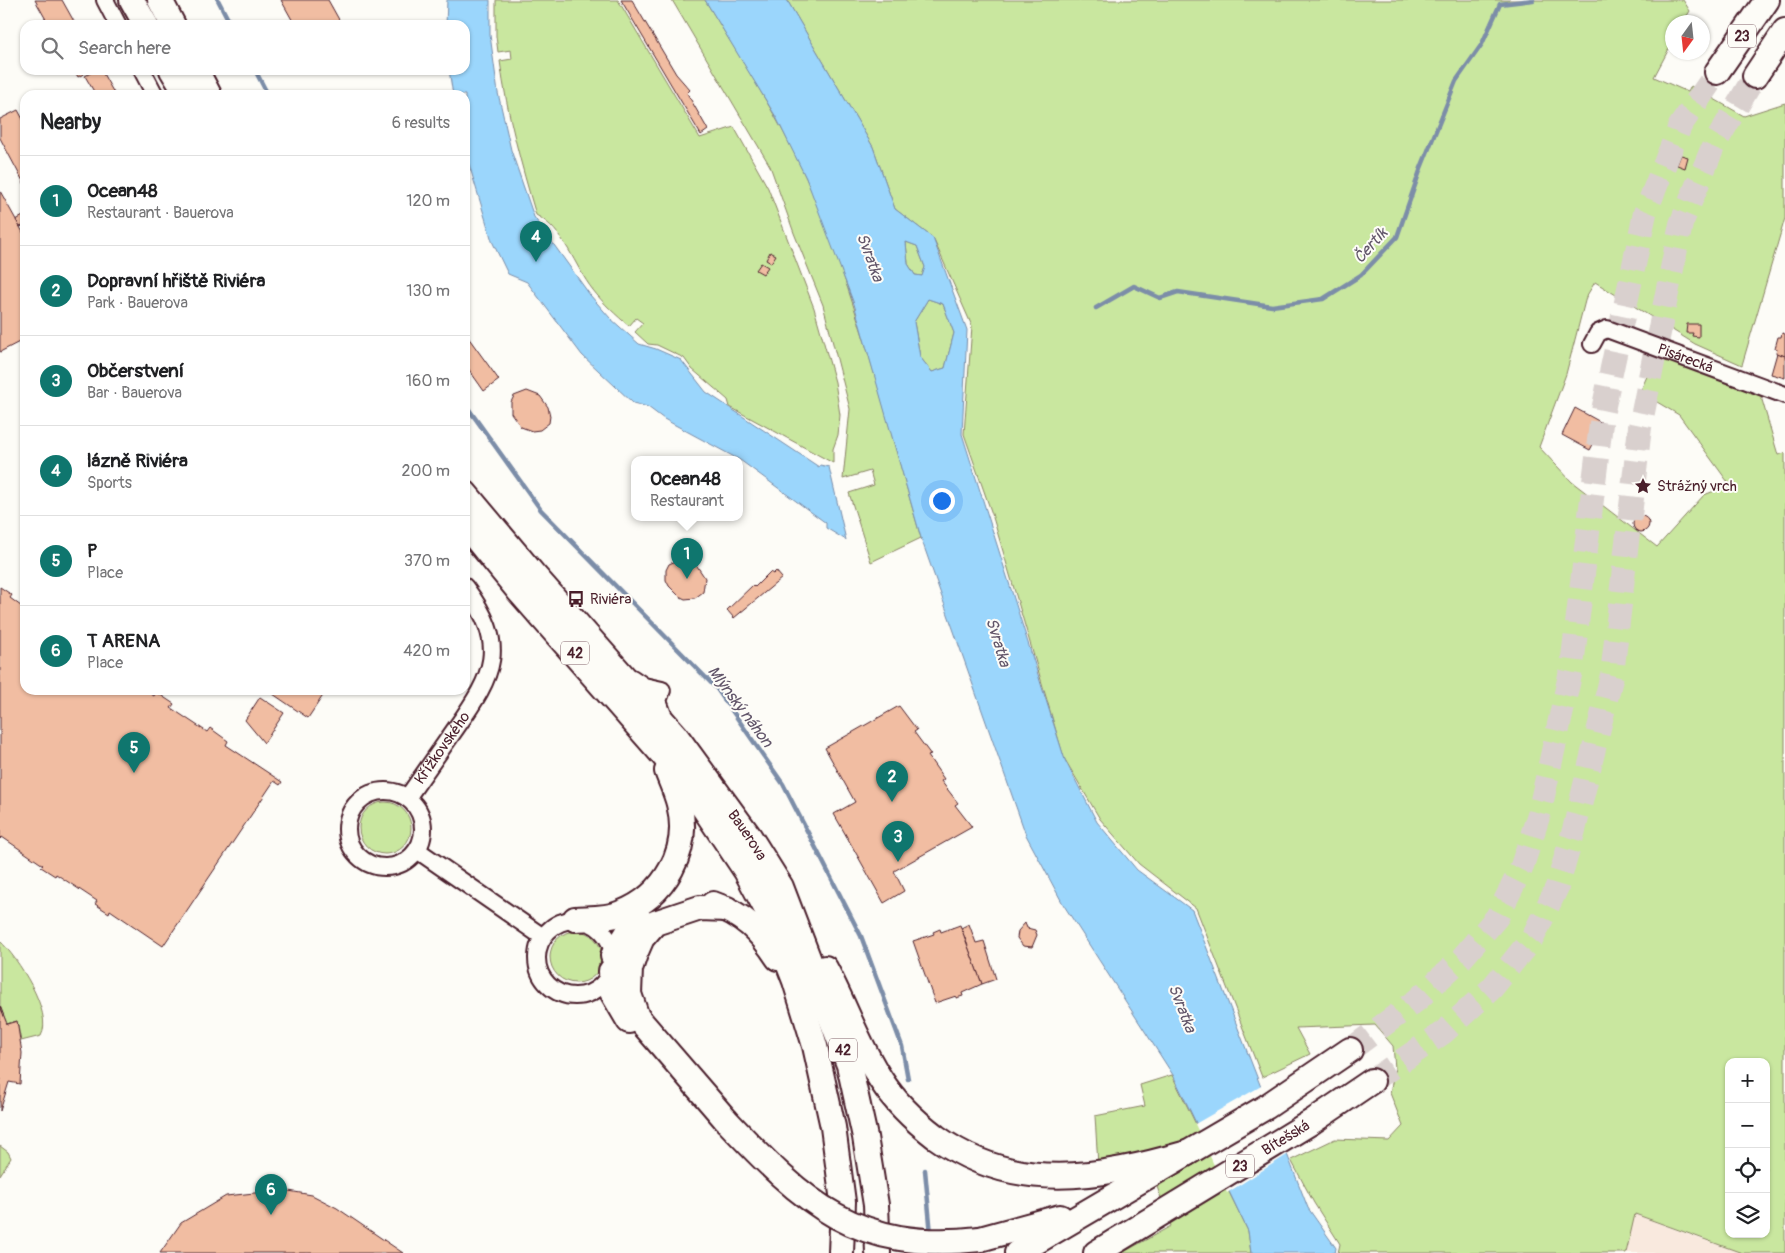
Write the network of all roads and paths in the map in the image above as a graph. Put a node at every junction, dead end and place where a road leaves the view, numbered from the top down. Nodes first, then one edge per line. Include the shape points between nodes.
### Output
1 (105, 0) edge
2 (132, 0) edge
3 (160, 0) edge
4 (1767, 0) edge
5 (115, 20) edge
6 (143, 20) edge
7 (170, 20) edge
8 (1785, 31) edge
9 (1717, 72) tunnel mouth
10 (145, 75) edge
11 (175, 75) edge
12 (199, 75) edge
13 (1755, 76) tunnel mouth
14 (152, 90) edge
15 (184, 90) edge
16 (206, 90) edge
17 (1592, 344) dead end
18 (1785, 395) edge
19 (470, 499) edge
20 (470, 531) edge
21 (470, 597) edge
22 (667, 742) junction
23 (407, 798) junction
24 (417, 850) junction
25 (781, 887) junction
26 (727, 909) junction
27 (576, 919) junction
28 (543, 937) junction
29 (612, 964) junction
30 (795, 982) junction
31 (1350, 1050) tunnel mouth
32 (678, 1067) junction
33 (1372, 1081) tunnel mouth
34 (1150, 1168) junction
35 (1111, 1198) junction
36 (841, 1253) edge
37 (878, 1253) edge
38 (1017, 1253) edge
39 (1096, 1253) edge

1 - 5 street
2 - 6 highway
3 - 7 highway
4 - 9 highway, 23
8 - 13 highway, 23
10 - 14 street
11 - 15 highway
12 - 16 highway
17 - 18 street, Pisárecká via 1598,333 1607,329
19 - 22 highway, Bauerova / 42 via 613,664
20 - 22 highway, 42 via 518,590
21 - 23 street, Křížkovského via 488,628 491,664 487,681
22 - 25 highway, Bauerova / 42 via 749,836
22 - 27 highway via 680,805 682,840 678,856 664,882 646,900 621,913
22 - 30 highway, 42 via 685,780 746,871 769,914
23 - 24 street via 421,815 422,839
23 - 24 street via 393,792 380,791 368,795 351,813 347,825 348,838 353,850 373,865 397,865
24 - 28 street
25 - 34 highway via 838,992 868,1059 898,1103 924,1128 976,1160 1030,1175
25 - 37 highway, Bauerova / 42 via 849,1065 876,1206
26 - 29 highway via 699,900 683,900 662,906 642,917 627,934
26 - 30 highway via 747,920 769,944
26 - 32 highway via 700,908 655,924 642,938 630,969 629,994 637,1017
27 - 28 street via 563,921
27 - 29 street via 587,921 602,931 611,945
28 - 29 street via 538,948 538,966 546,982 567,995 581,996 594,991 604,983
29 - 32 highway via 612,992 626,1018
30 - 36 highway, 42 via 815,1046 833,1127 843,1202
31 - 34 highway, 23 via 1188,1153
32 - 35 highway, bridge via 792,1186 846,1222 887,1237 937,1243 980,1239 1044,1223
33 - 39 highway, Bítešská / 23 via 1313,1121
34 - 35 highway
35 - 38 highway

